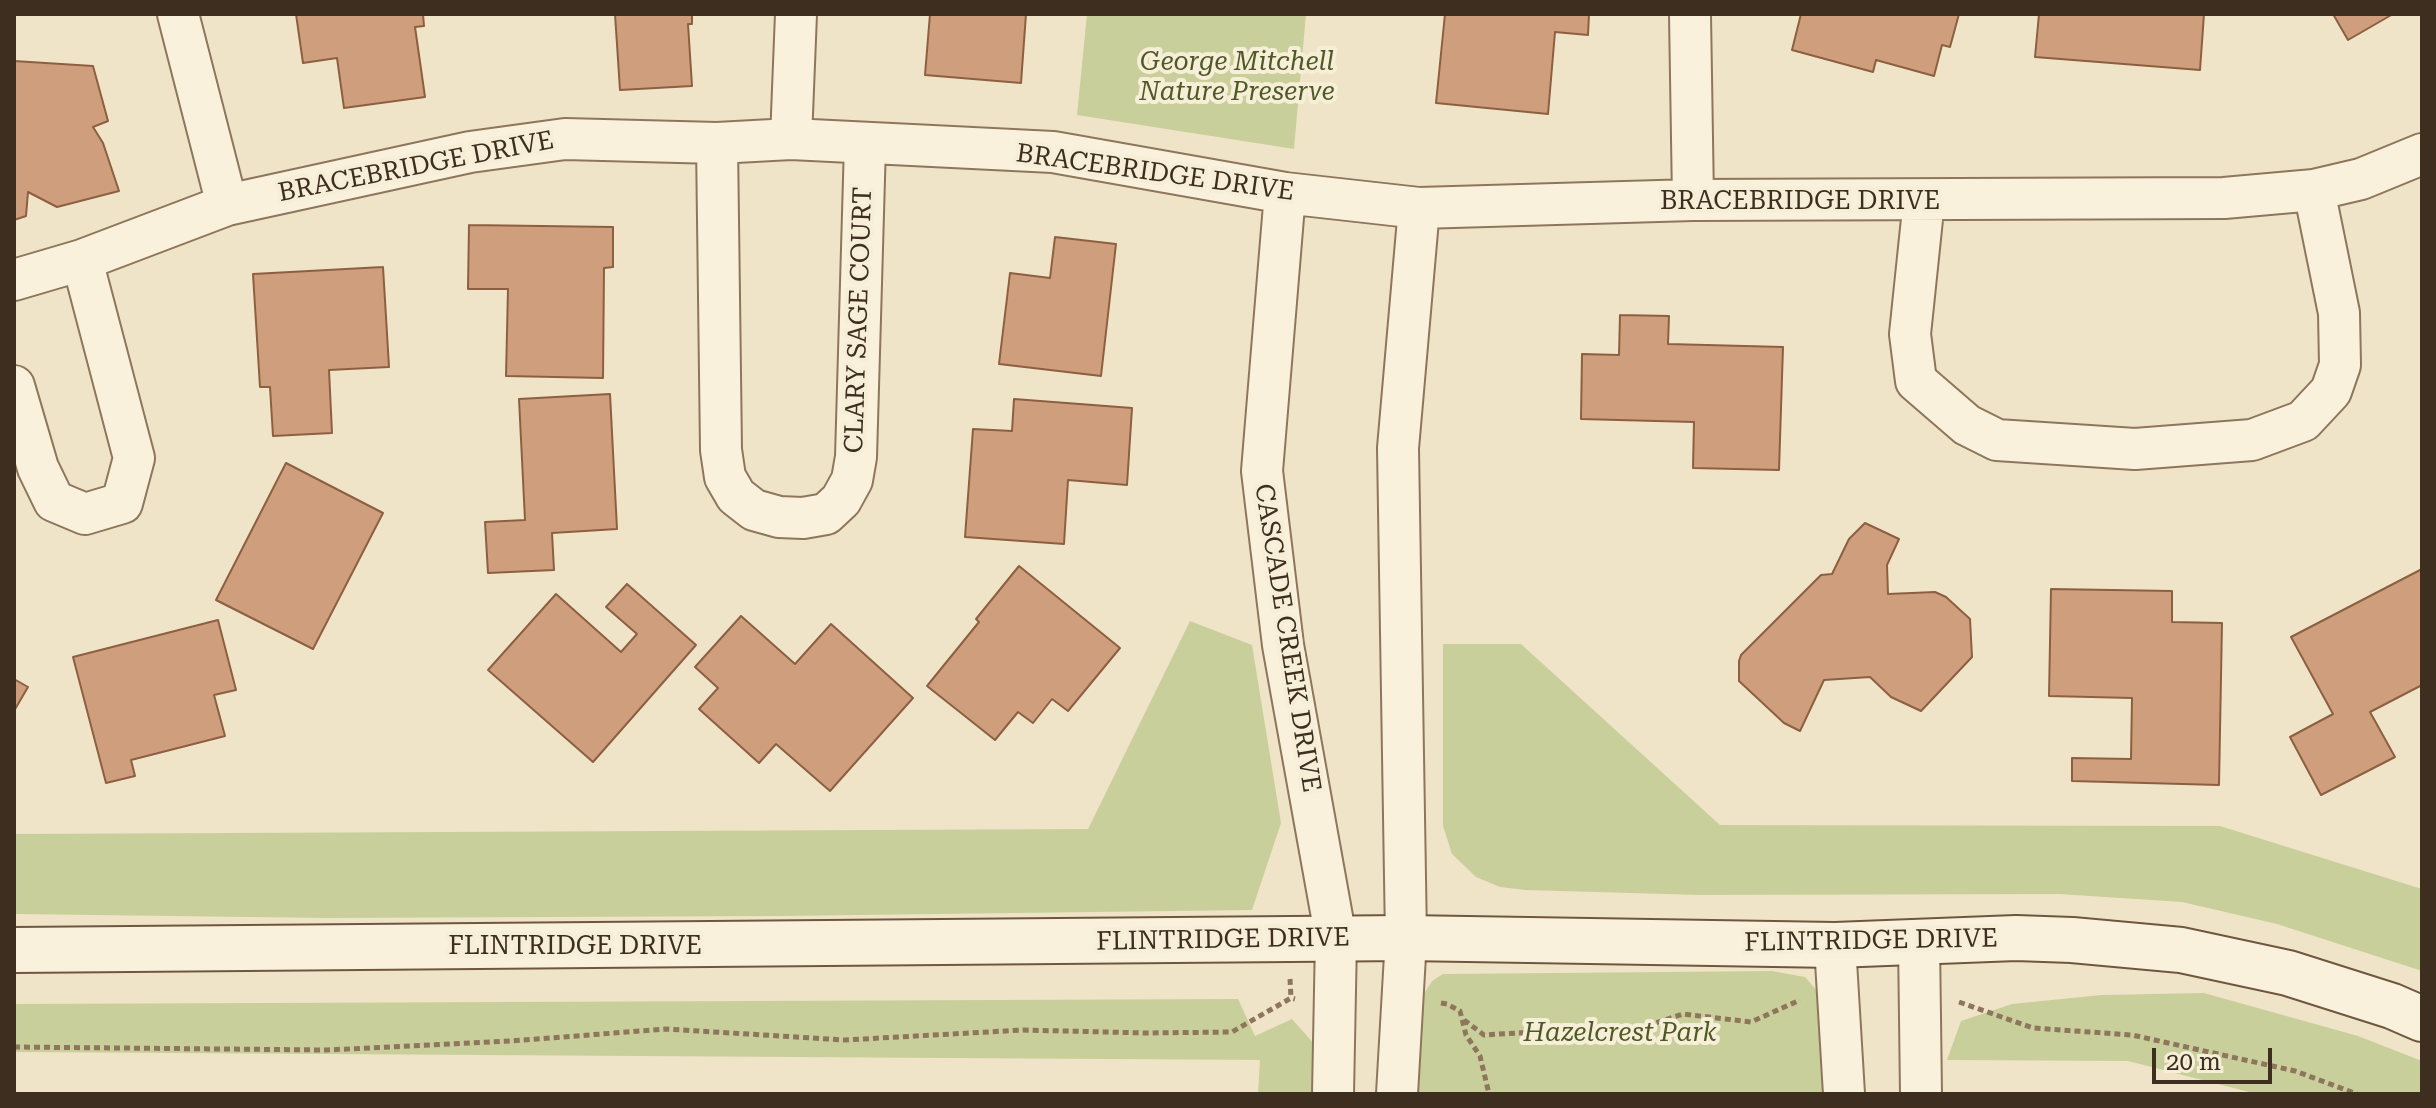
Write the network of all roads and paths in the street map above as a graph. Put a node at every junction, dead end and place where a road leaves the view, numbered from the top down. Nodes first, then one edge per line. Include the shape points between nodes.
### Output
1 (178, 14) edge
2 (796, 14) edge
3 (1690, 14) edge
4 (791, 139) junction
5 (717, 143) junction
6 (865, 144) junction
7 (2422, 154) edge
8 (2314, 190) junction
9 (1285, 193) junction
10 (1693, 200) junction
11 (1924, 200) junction
12 (227, 205) junction
13 (1419, 208) junction
14 (82, 260) junction
15 (14, 280) edge
16 (14, 386) edge
17 (1406, 938) junction
18 (1336, 939) junction
19 (1919, 942) junction
20 (1835, 945) junction
21 (14, 950) edge
22 (1336, 1000) junction
23 (1402, 1002) junction
24 (2422, 1019) edge
25 (14, 1047) edge
26 (1333, 1094) edge
27 (1397, 1094) edge
28 (1489, 1094) edge
29 (1844, 1094) edge
30 (1921, 1094) edge

1 - 12 street
2 - 4 street
3 - 10 street
4 - 5 street, BRACEBRIDGE DRIVE
4 - 6 street, BRACEBRIDGE DRIVE
5 - 6 street, CLARY SAGE COURT via 725,477 736,496 754,510 803,518 826,514 841,500 856,457
5 - 12 street, BRACEBRIDGE DRIVE via 565,139 470,152
6 - 9 street, BRACEBRIDGE DRIVE via 1053,152
7 - 8 street, BRACEBRIDGE DRIVE via 2361,179
8 - 11 street, BRACEBRIDGE DRIVE via 2224,198
8 - 11 street via 2339,313 2340,365 2331,391 2303,421 2252,440 2135,449 1997,440 1967,425 1916,381 1910,334
9 - 13 street, BRACEBRIDGE DRIVE
9 - 18 street, CASCADE CREEK DRIVE via 1262,471 1283,645
10 - 11 street, BRACEBRIDGE DRIVE
10 - 13 street, BRACEBRIDGE DRIVE
12 - 14 street, BRACEBRIDGE DRIVE
13 - 17 street via 1398,448
14 - 15 street, BRACEBRIDGE DRIVE
14 - 16 street via 134,458 122,503 85,514 54,501 38,468
17 - 18 street, FLINTRIDGE DRIVE
17 - 20 street, FLINTRIDGE DRIVE
17 - 23 street
18 - 21 street, FLINTRIDGE DRIVE
18 - 22 street, CASCADE CREEK DRIVE
19 - 20 street, FLINTRIDGE DRIVE
19 - 24 street, FLINTRIDGE DRIVE via 2044,939 2181,950 2288,973
19 - 30 street
20 - 29 street
22 - 25 path via 1291,998 1232,1032 1023,1030 845,1040 666,1029 327,1050
22 - 26 street, CASCADE CREEK DRIVE
23 - 27 street
23 - 28 path via 1447,1004 1460,1011 1466,1035 1480,1056

